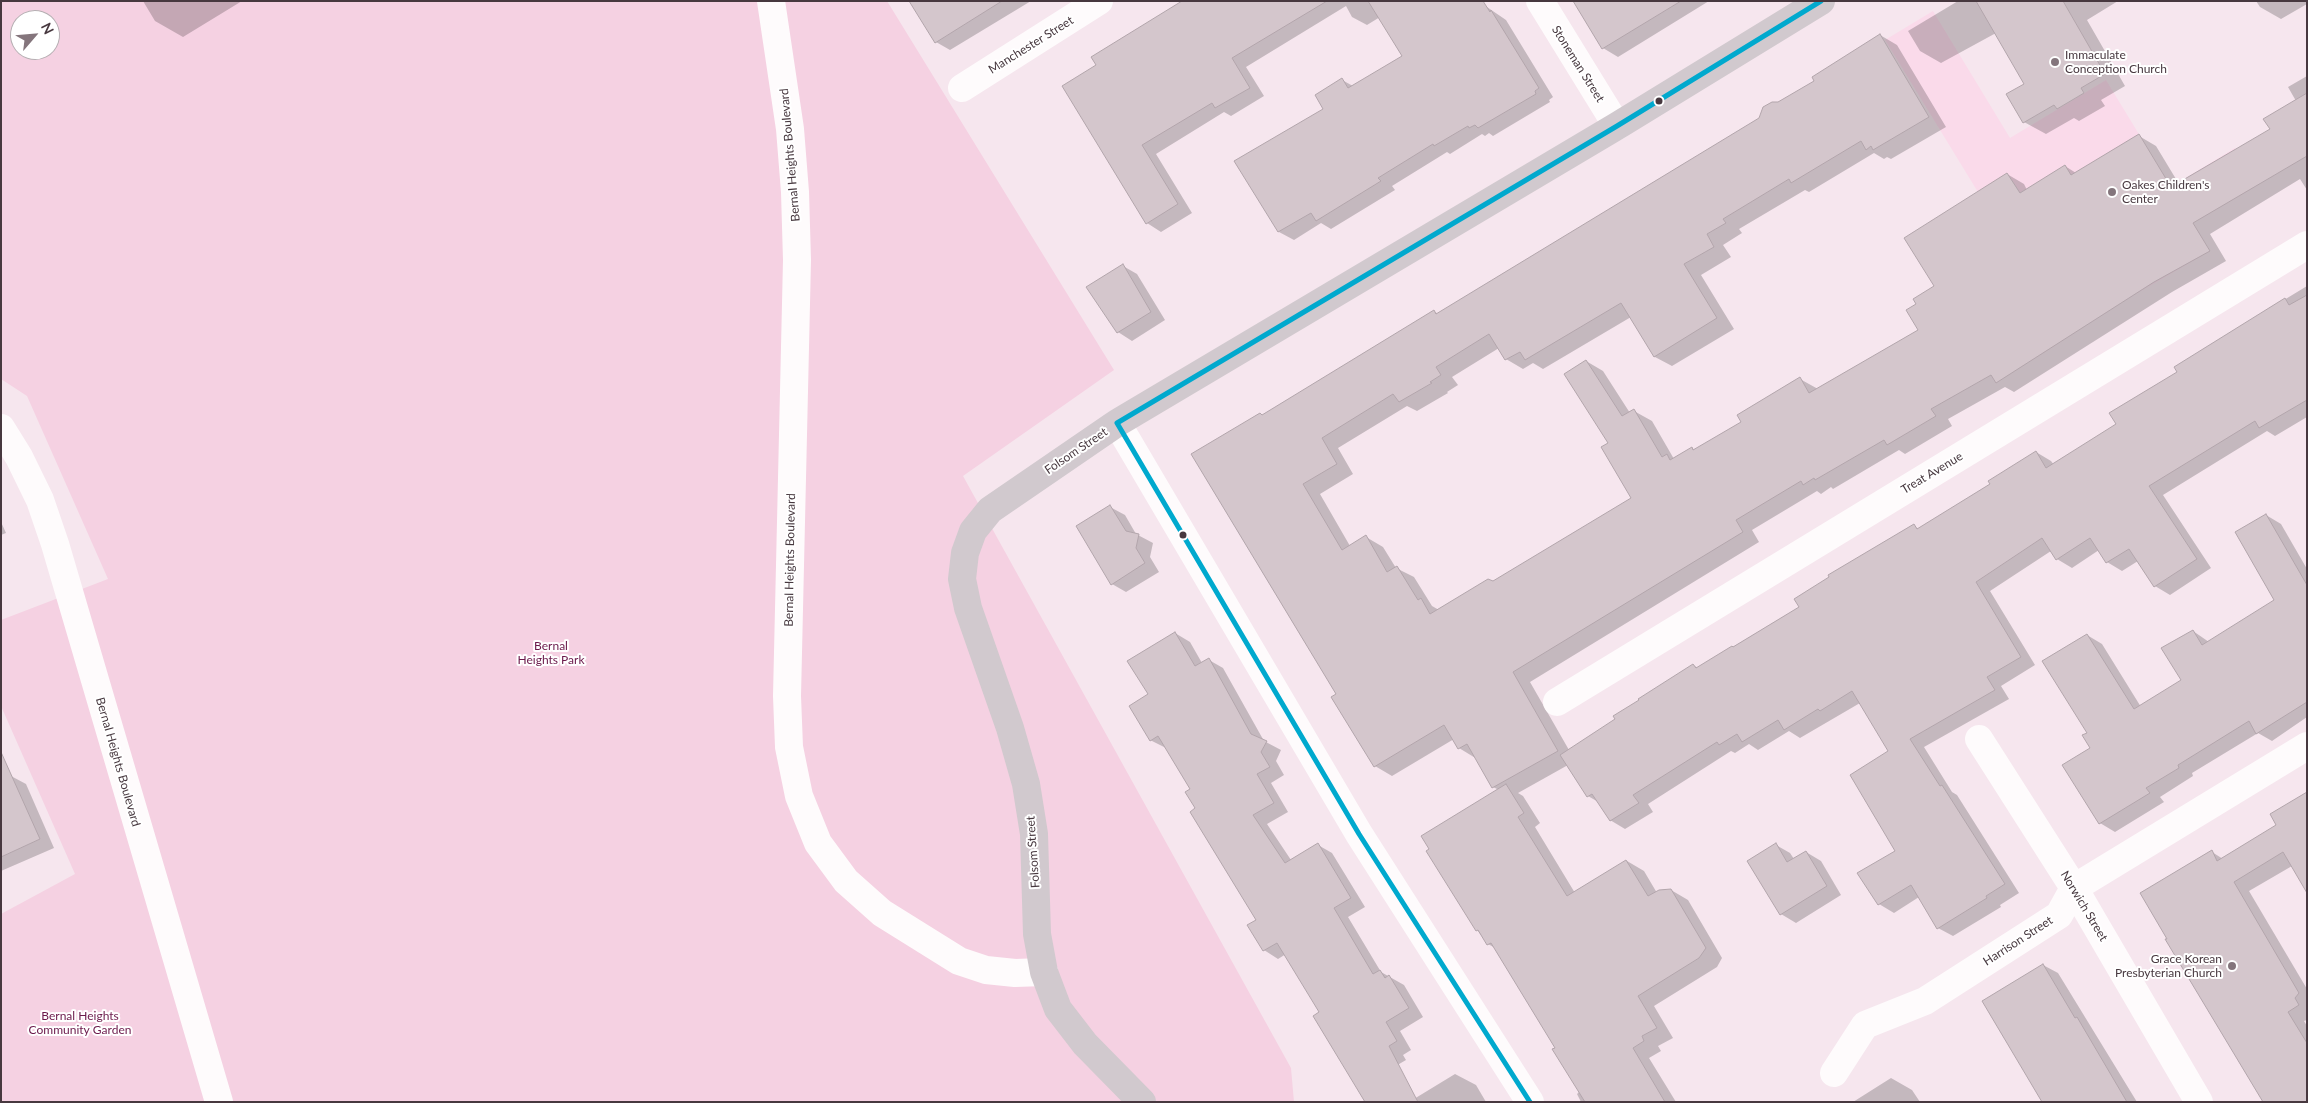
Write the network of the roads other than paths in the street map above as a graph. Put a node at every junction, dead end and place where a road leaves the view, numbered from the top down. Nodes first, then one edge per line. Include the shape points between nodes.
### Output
1 (771, 1) edge
2 (1099, 1) edge
3 (1540, 1) edge
4 (1821, 1) edge
5 (962, 88) dead end
6 (1617, 126) junction
7 (2307, 245) edge
8 (1117, 423) junction
9 (1, 428) edge
10 (1557, 702) dead end
11 (1979, 738) dead end
12 (2307, 746) edge
13 (2074, 888) junction
14 (1044, 972) junction
15 (1834, 1073) dead end
16 (218, 1102) edge
17 (1142, 1102) edge
18 (1530, 1102) edge
19 (2199, 1102) edge

1 - 14 street, Bernal Heights Boulevard via 790,129 795,192 797,260 787,696 788,747 800,796 818,843 846,881 882,914 959,961 986,970
2 - 5 street, Manchester Street
3 - 6 street, Stoneman Street
4 - 6 street, Folsom Street
6 - 8 street, Folsom Street
7 - 10 street, Treat Avenue
8 - 14 street, Folsom Street via 990,510 973,531 965,553 962,579 968,608 1026,784 1034,834 1037,934
8 - 18 street via 1359,834
9 - 16 street, Bernal Heights Boulevard via 40,500 55,544
11 - 13 street, Norwich Street
12 - 13 street, Harrison Street
13 - 15 street, Harrison Street via 2058,915 1925,1001 1865,1025
13 - 19 street, Norwich Street
14 - 17 street, Folsom Street via 1058,1010 1085,1044

